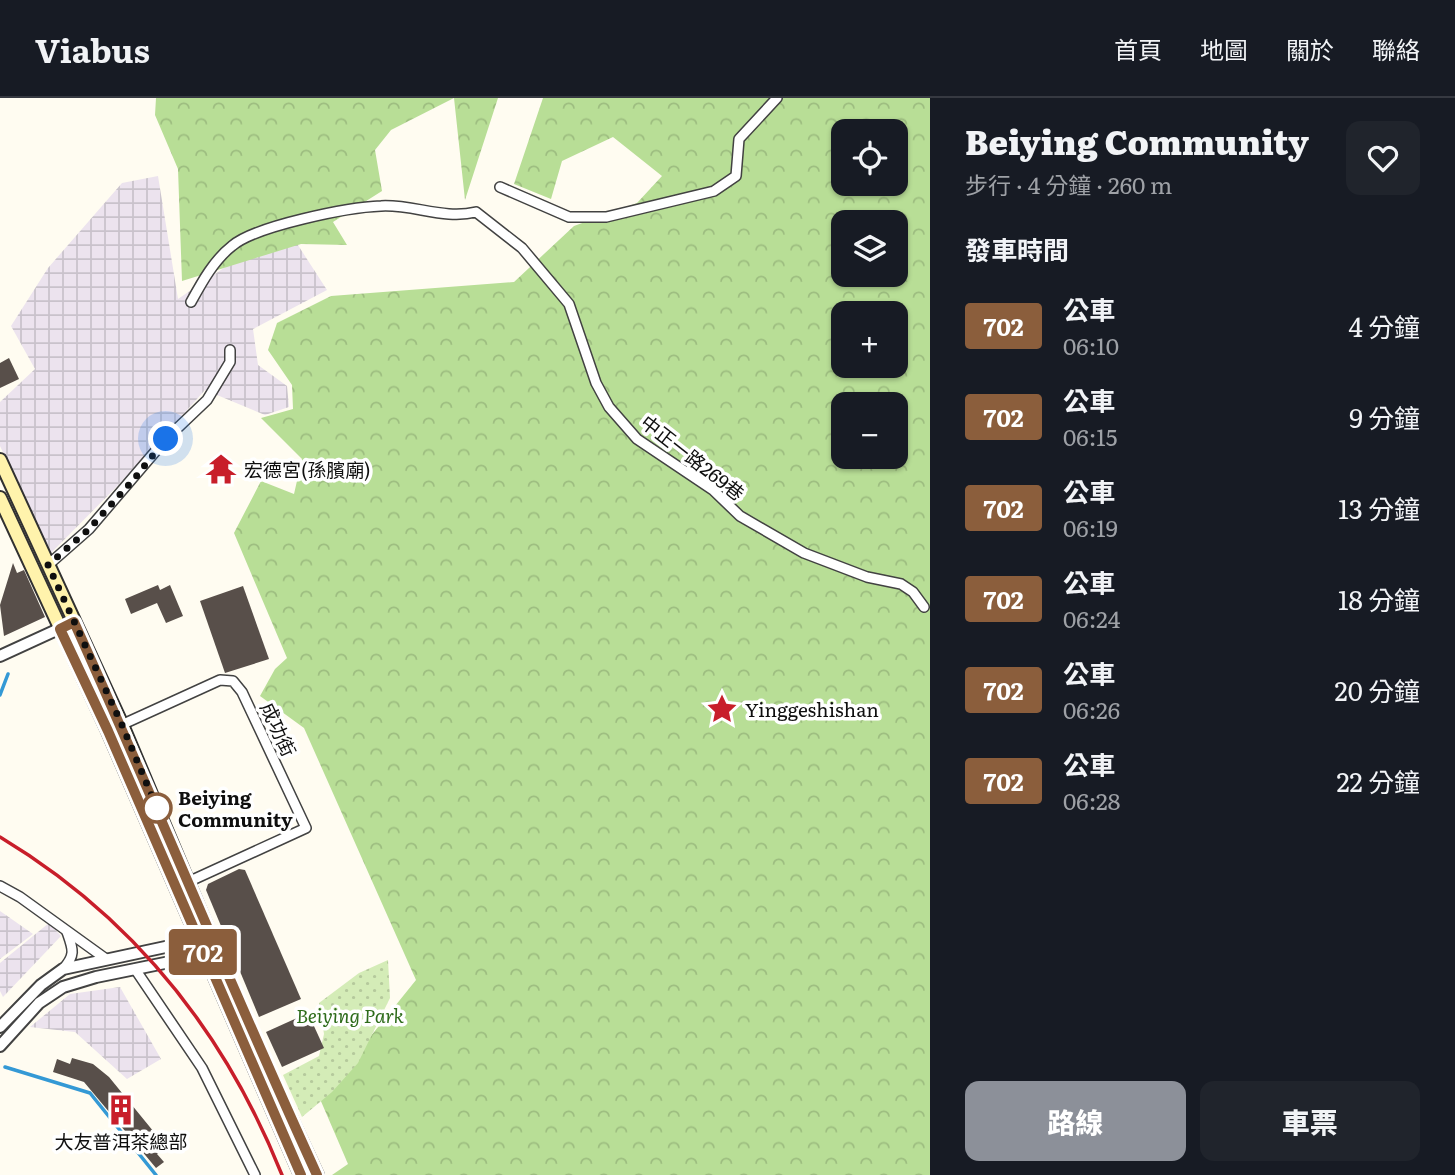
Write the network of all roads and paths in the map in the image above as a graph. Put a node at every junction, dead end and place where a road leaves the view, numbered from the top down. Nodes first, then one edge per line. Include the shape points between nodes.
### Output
1 (777, 98) edge
2 (500, 187) dead end
3 (191, 302) dead end
4 (230, 350) dead end
5 (0, 460) edge
6 (0, 498) edge
7 (48, 565) junction
8 (924, 607) dead end
9 (74, 622) junction
10 (60, 629) junction
11 (0, 656) edge
12 (122, 725) junction
13 (108, 731) junction
14 (188, 882) junction
15 (0, 886) edge
16 (66, 930) junction
17 (198, 940) junction
18 (213, 943) junction
19 (204, 955) junction
20 (106, 958) junction
21 (63, 969) junction
22 (135, 969) junction
23 (0, 1027) edge
24 (0, 1046) edge
25 (255, 1175) edge
26 (301, 1175) edge
27 (317, 1175) edge

1 - 2 street via 739,139 736,176 714,191 606,217 569,216
3 - 8 street, 中正一路269巷 via 206,275 232,245 260,232 382,206 460,216 476,212 522,248 569,304 596,383 609,407 637,439 713,490 740,516 804,553 867,577 901,584
4 - 7 street via 230,362 207,400 166,439 89,529
5 - 7 main road
6 - 10 main road
7 - 9 main road
9 - 10 street
9 - 12 main road
10 - 11 street
10 - 13 main road
12 - 13 street
12 - 14 main road
12 - 14 street, 成功街 via 219,680 233,681 306,828
13 - 17 main road
14 - 18 main road
15 - 16 street
16 - 20 street
16 - 21 street via 73,953
17 - 18 street
17 - 19 main road
17 - 20 street
18 - 19 street
18 - 27 main road
19 - 22 street
19 - 26 main road
20 - 21 street
21 - 23 street
22 - 24 street via 55,991
22 - 25 street via 201,1068

